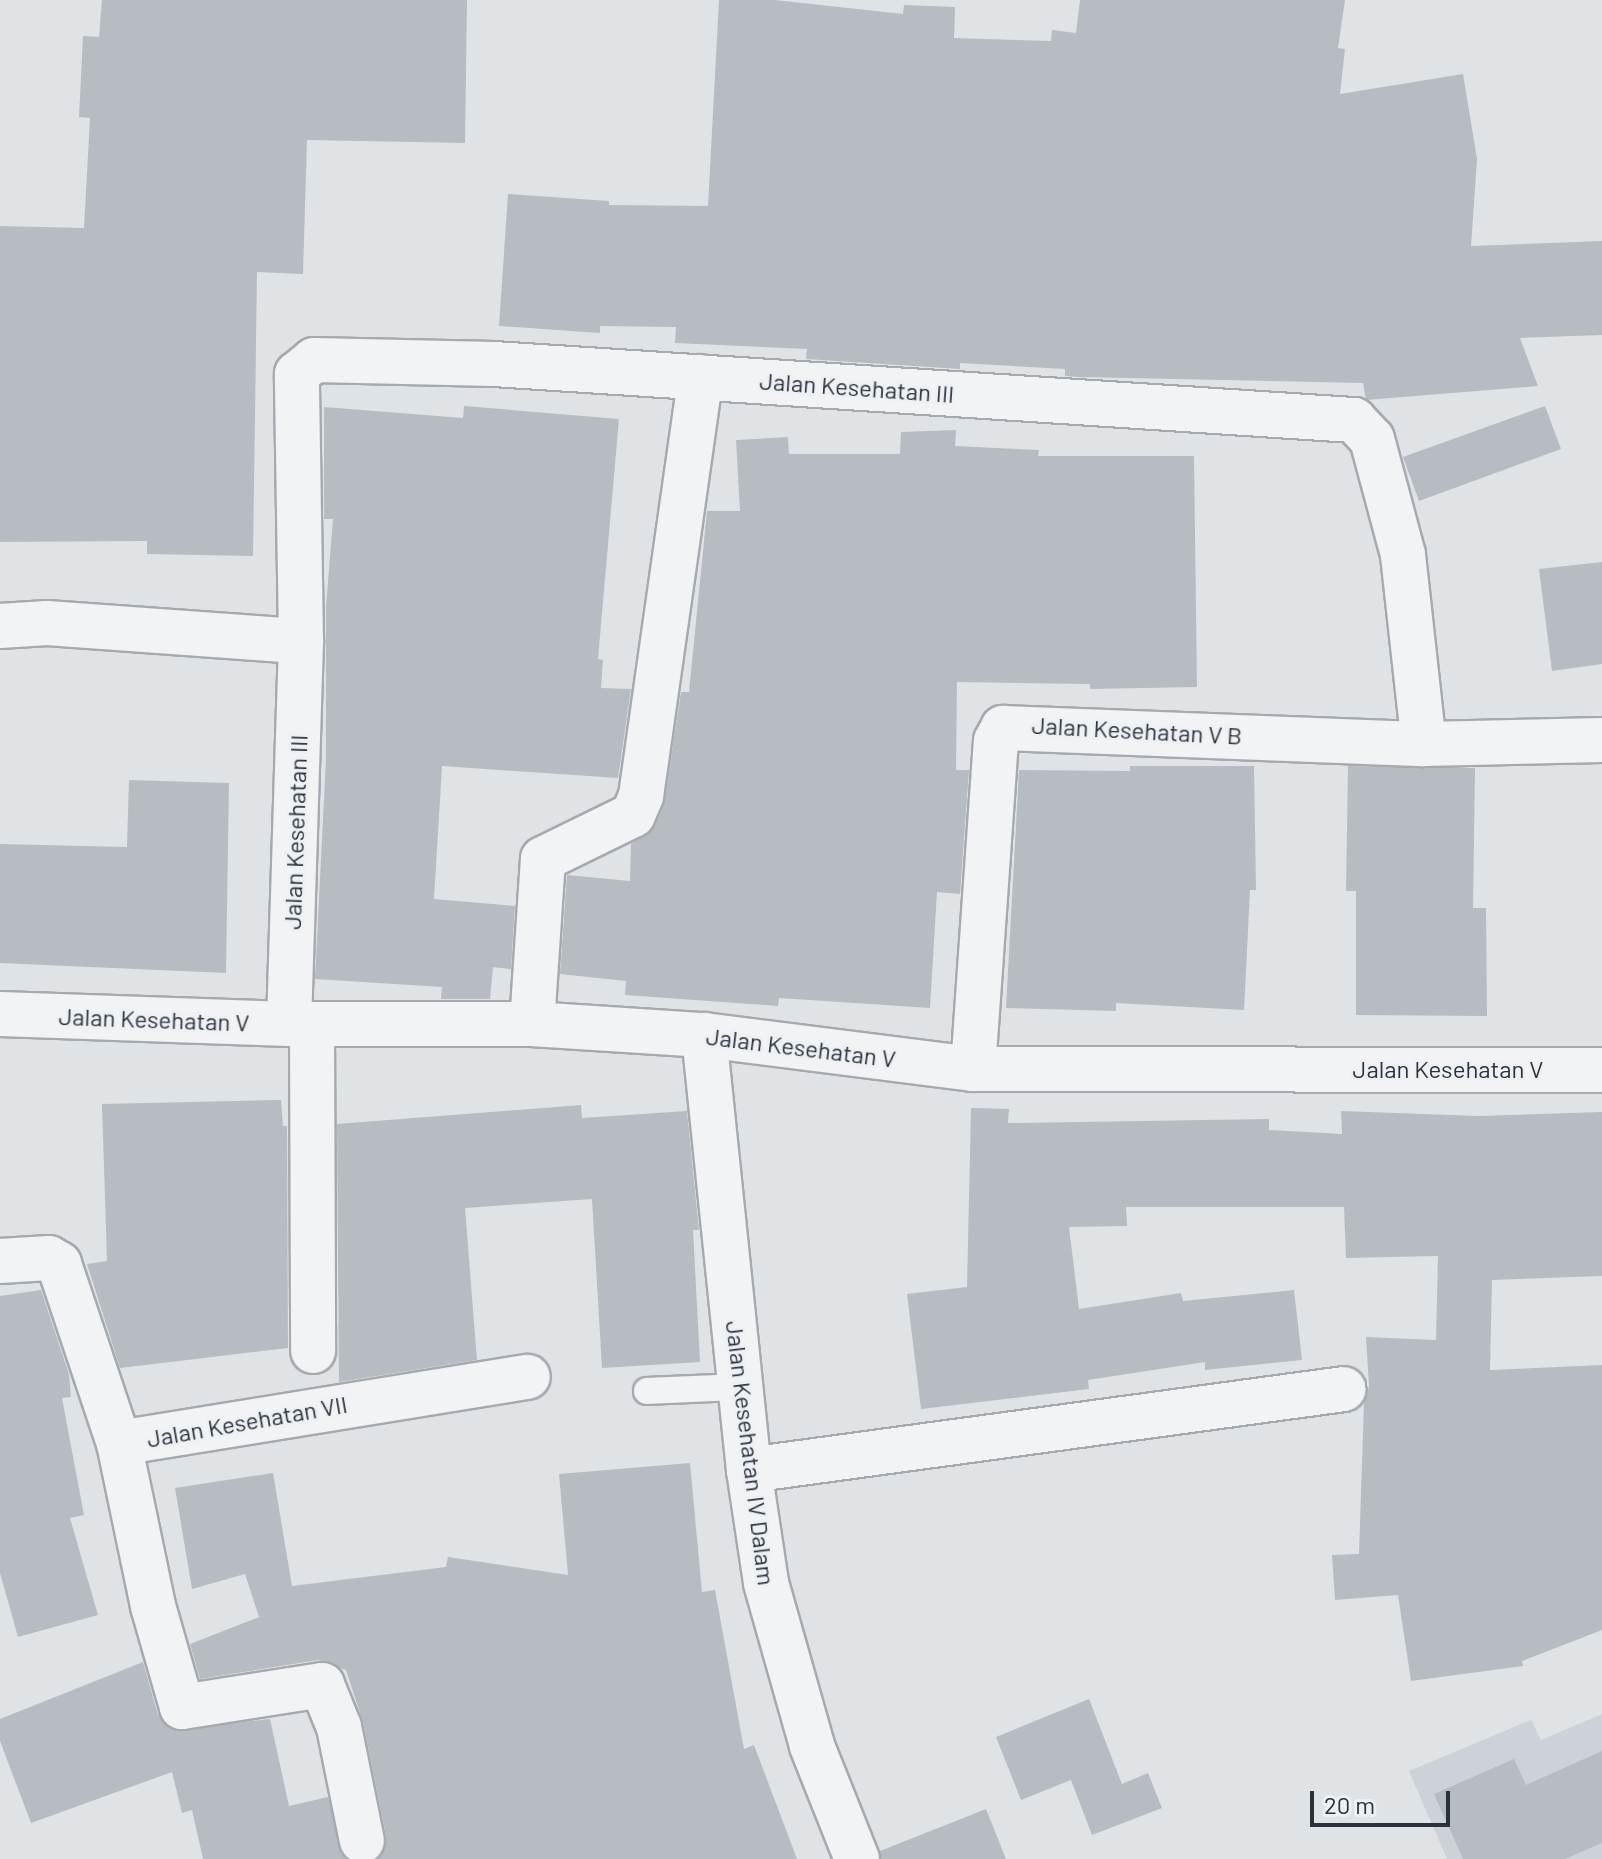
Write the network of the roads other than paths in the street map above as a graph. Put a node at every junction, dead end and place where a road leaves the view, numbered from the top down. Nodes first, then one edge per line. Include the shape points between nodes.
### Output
1 (701, 377) junction
2 (0, 626) edge
3 (301, 641) junction
4 (1602, 740) edge
5 (1424, 744) junction
6 (0, 1014) edge
7 (301, 1024) junction
8 (532, 1024) junction
9 (704, 1035) junction
10 (973, 1069) junction
11 (1602, 1070) edge
12 (0, 1261) edge
13 (313, 1351) dead end
14 (528, 1377) dead end
15 (740, 1387) junction
16 (1344, 1389) dead end
17 (647, 1391) dead end
18 (119, 1443) junction
19 (749, 1470) junction
20 (362, 1841) dead end
21 (857, 1859) edge

1 - 3 street, Jalan Kesehatan III via 494,364 304,364 297,374
1 - 5 street, Jalan Kesehatan III via 1354,420 1376,450 1403,555
1 - 8 street via 641,796 633,815 543,859
2 - 3 street via 47,623
3 - 7 street, Jalan Kesehatan III
4 - 5 street
5 - 10 street, Jalan Kesehatan V B via 1003,728 996,741
6 - 7 street, Jalan Kesehatan V
7 - 8 street, Jalan Kesehatan V
7 - 13 street, Jalan Kesehatan III
8 - 9 street, Jalan Kesehatan V
9 - 10 street, Jalan Kesehatan V
9 - 15 street, Jalan Kesehatan IV Dalam
10 - 11 street, Jalan Kesehatan V
12 - 18 street, Jalan Kesehatan VII via 49,1258 59,1264
14 - 18 street, Jalan Kesehatan VII
15 - 17 lane
15 - 19 street, Jalan Kesehatan IV Dalam
16 - 19 street
18 - 20 street via 153,1606 182,1707 322,1685 339,1727
19 - 21 street, Jalan Kesehatan IV Dalam via 766,1583 812,1746

